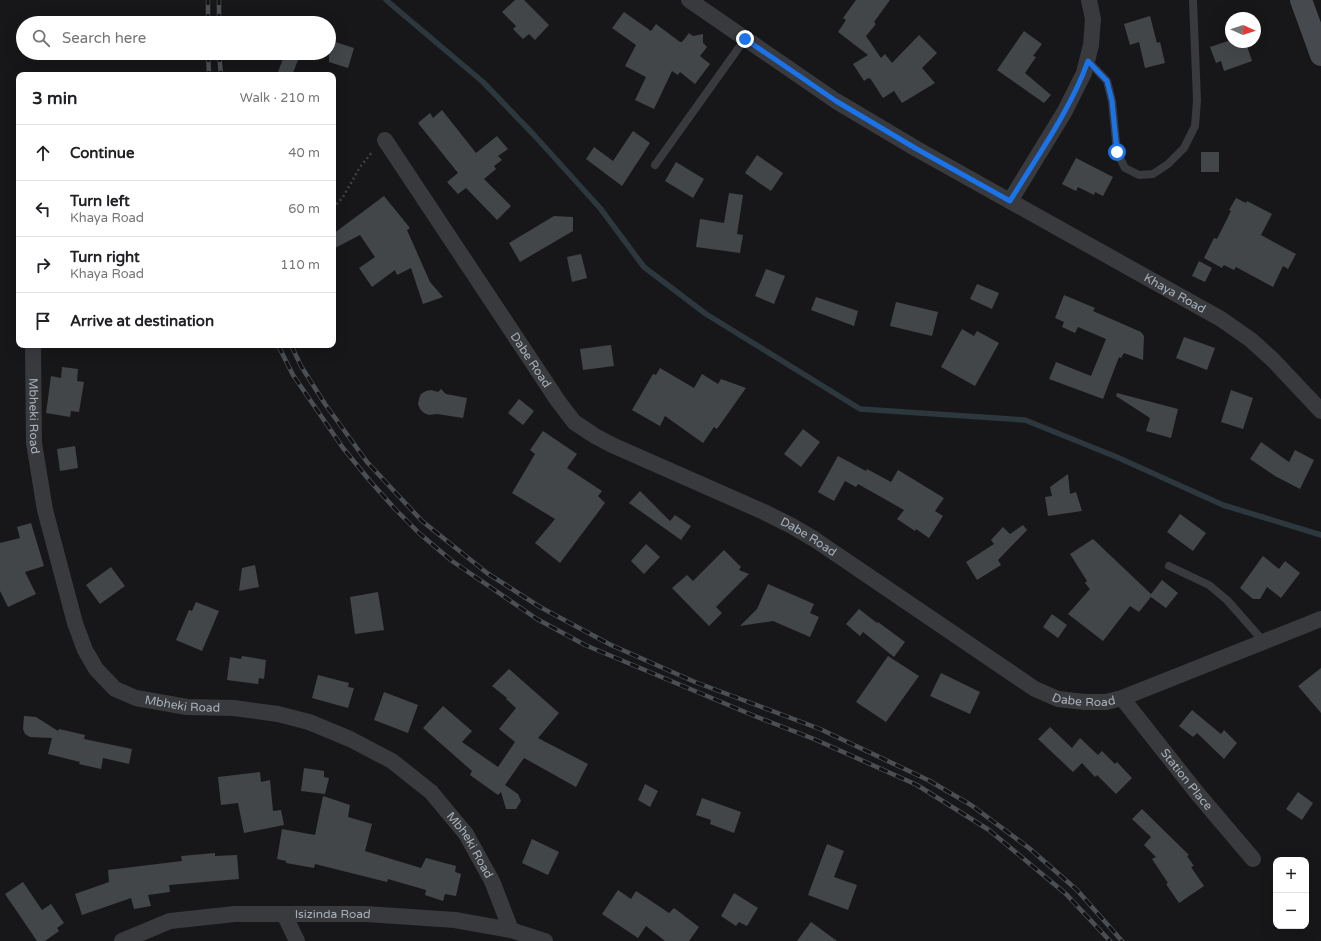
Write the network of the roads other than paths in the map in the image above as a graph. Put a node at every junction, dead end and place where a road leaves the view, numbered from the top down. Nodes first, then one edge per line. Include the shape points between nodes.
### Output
1 (689, 0) edge
2 (1089, 0) edge
3 (1193, 0) edge
4 (1301, 0) edge
5 (745, 39) junction
6 (1321, 55) edge
7 (1088, 61) junction
8 (385, 140) road end
9 (655, 165) dead end
10 (1010, 201) junction
11 (33, 348) edge
12 (1321, 410) edge
13 (1169, 566) dead end
14 (1321, 619) edge
15 (1264, 642) junction
16 (1122, 698) junction
17 (1253, 860) dead end
18 (284, 914) junction
19 (511, 930) junction
20 (122, 941) edge
21 (297, 941) edge
22 (545, 941) edge

1 - 5 street, Khaya Road
2 - 7 street via 1092,19
3 - 7 lane via 1197,100 1195,126 1184,148 1153,174 1139,175 1125,168 1117,152 1112,101 1107,81
4 - 6 street
5 - 9 lane
5 - 10 street, Khaya Road via 836,101
7 - 10 street via 1065,111
8 - 16 street, Dabe Road via 574,422 612,445 792,526 1036,689 1058,699 1085,702 1106,702
10 - 12 street, Khaya Road via 1221,319 1274,360
11 - 19 street, Mbheki Road via 34,442 45,510 75,623 85,650 96,669 115,689 136,698 187,707 234,708 264,712 310,722 392,761 431,792 466,834 492,881
13 - 15 lane via 1209,585 1227,600
14 - 15 street, Dabe Road
15 - 16 street, Dabe Road
16 - 17 street, Station Place
18 - 19 street, Isizinda Road via 366,914 455,920
18 - 20 street, Isizinda Road via 235,914 170,921
18 - 21 street
19 - 22 street, Isizinda Road

